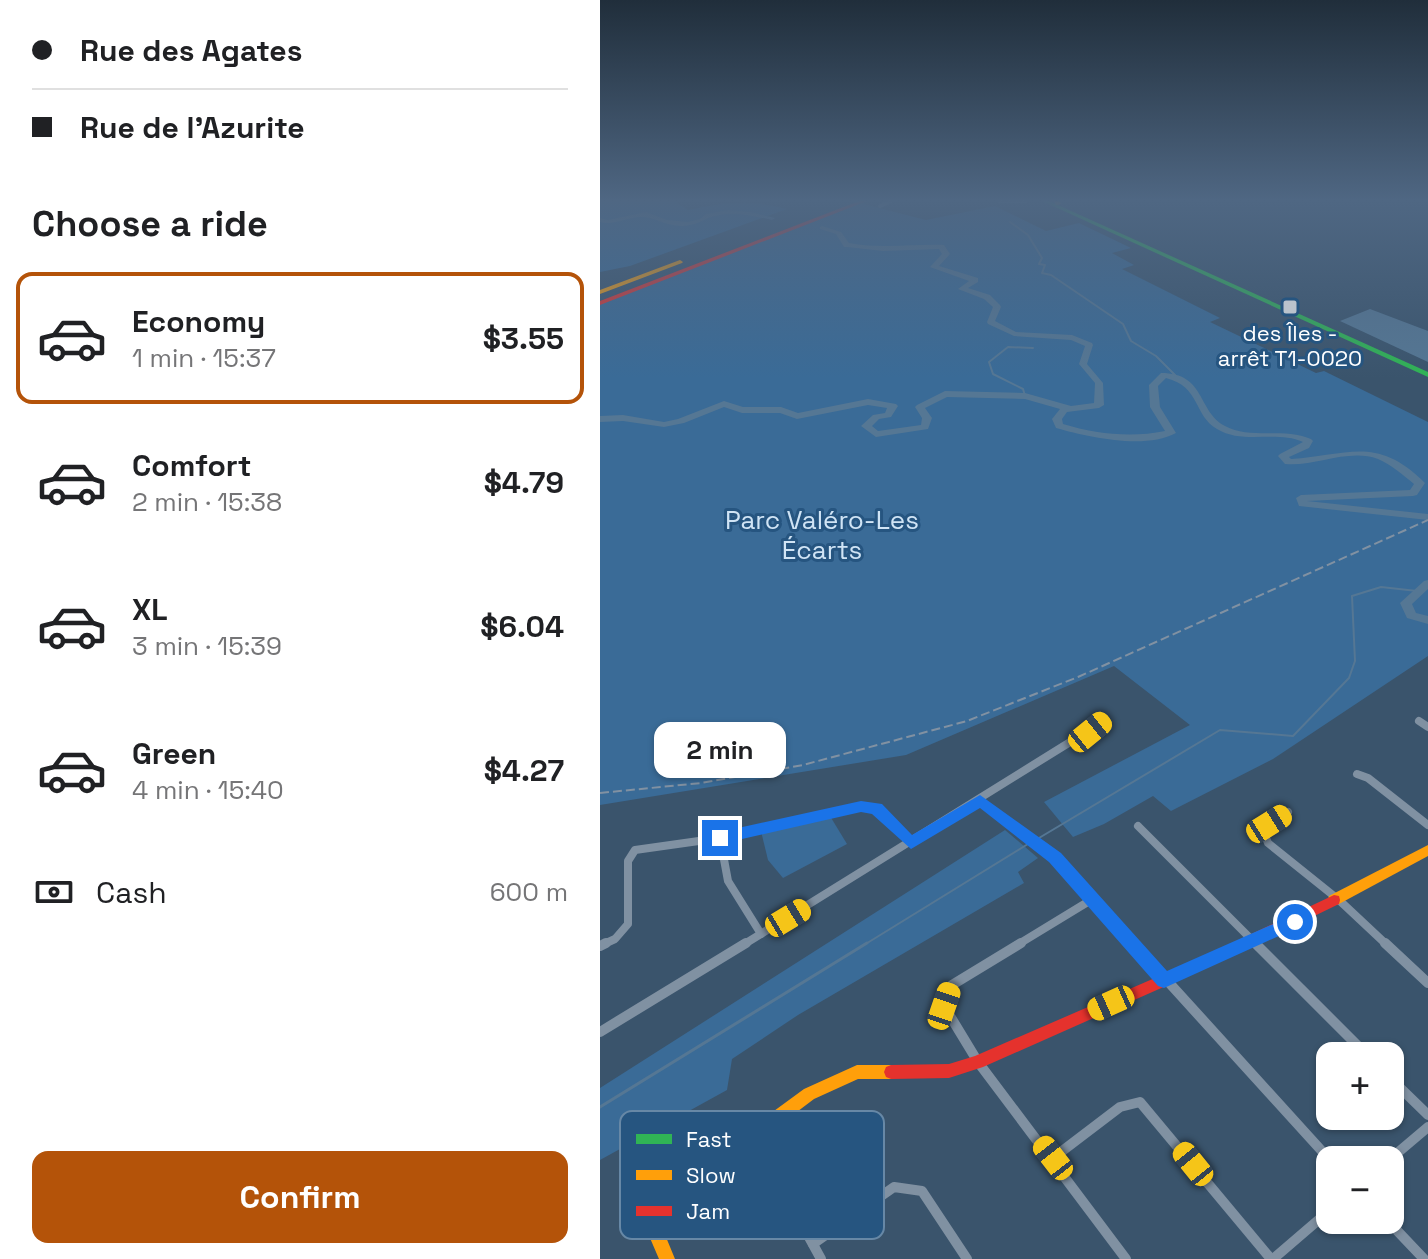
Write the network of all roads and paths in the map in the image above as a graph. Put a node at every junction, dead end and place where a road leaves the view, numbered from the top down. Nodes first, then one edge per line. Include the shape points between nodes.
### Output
1 (685, 260) edge
2 (712, 260) edge
3 (1175, 260) edge
4 (600, 292) edge
5 (600, 303) edge
6 (1428, 375) edge
7 (1104, 721) dead end
8 (1419, 721) dead end
9 (1428, 727) edge
10 (1357, 774) dead end
11 (980, 801) junction
12 (1288, 812) dead end
13 (1428, 825) edge
14 (1138, 826) dead end
15 (720, 838) junction
16 (911, 843) junction
17 (1428, 850) edge
18 (1091, 900) junction
19 (1339, 900) junction
20 (761, 934) junction
21 (1252, 943) junction
22 (600, 946) edge
23 (1164, 980) junction
24 (1428, 983) edge
25 (600, 1032) edge
26 (1354, 1042) edge
27 (978, 1062) junction
28 (1404, 1092) edge
29 (787, 1111) edge
30 (1428, 1115) edge
31 (1428, 1127) edge
32 (1317, 1146) edge
33 (1404, 1147) edge
34 (1053, 1158) junction
35 (884, 1194) edge
36 (1316, 1222) edge
37 (1400, 1234) edge
38 (658, 1239) edge
39 (810, 1239) edge
40 (820, 1239) edge
41 (813, 1244) junction
42 (667, 1259) edge
43 (821, 1259) edge
44 (967, 1259) edge
45 (1126, 1259) edge
46 (1272, 1259) edge
47 (1424, 1259) edge

1 - 4 main road
2 - 5 main road
3 - 6 main road
7 - 11 street
8 - 9 street
10 - 13 street
11 - 16 street
11 - 18 street via 1055,857
12 - 19 street via 1269,824 1264,833 1268,843
14 - 21 street
15 - 16 street via 861,807 876,808
15 - 20 street via 728,881
15 - 22 street via 635,850 628,861 628,924
16 - 20 street
17 - 19 main road
18 - 23 street
18 - 27 street via 952,985 944,1006
19 - 21 main road
19 - 24 street
20 - 25 street
21 - 23 main road
21 - 26 street
23 - 27 main road
23 - 32 street
27 - 29 main road via 949,1071 857,1072 809,1094
27 - 34 street
28 - 30 street
31 - 33 street
34 - 45 street
34 - 46 street via 1120,1107 1140,1102
35 - 44 street via 894,1187 922,1191
36 - 46 street
37 - 47 street
38 - 42 main road
39 - 41 street
40 - 41 street
41 - 43 street

